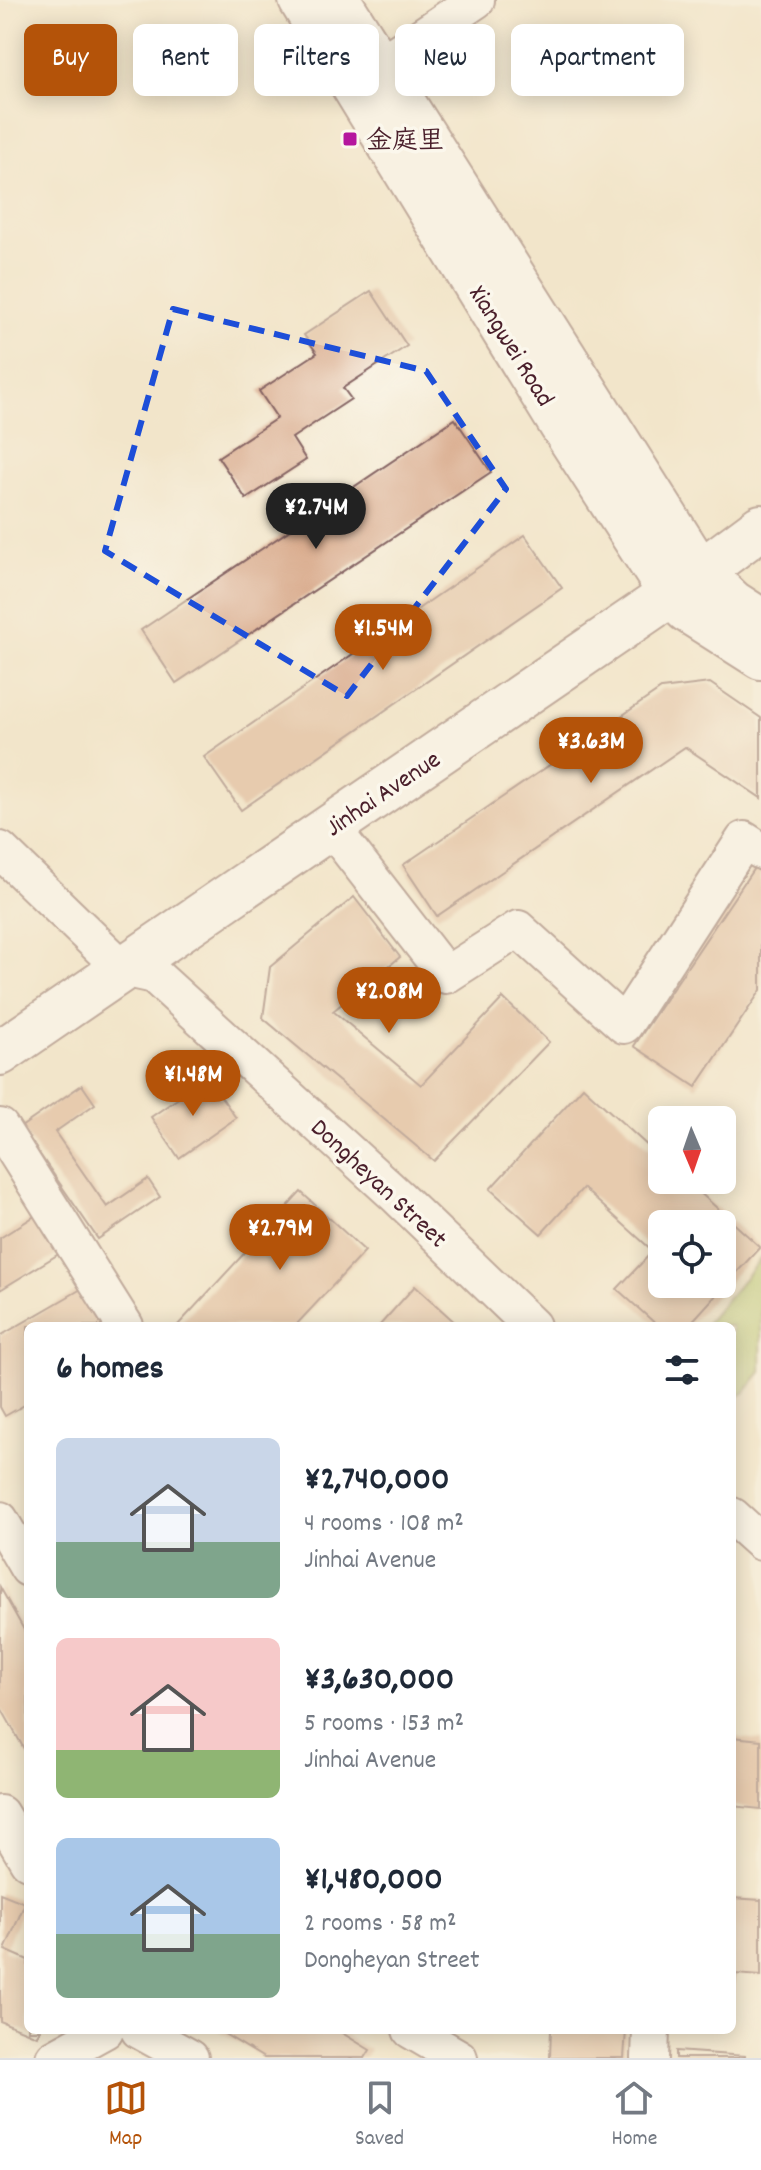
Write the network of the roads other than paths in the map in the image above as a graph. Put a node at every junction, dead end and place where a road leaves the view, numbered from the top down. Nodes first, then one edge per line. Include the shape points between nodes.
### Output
1 (301, 0) edge
2 (338, 0) edge
3 (476, 0) edge
4 (322, 24) edge
5 (347, 24) edge
6 (379, 66) edge
7 (379, 96) edge
8 (761, 527) edge
9 (761, 554) edge
10 (693, 591) junction
11 (761, 621) edge
12 (761, 657) edge
13 (337, 835) junction
14 (0, 850) edge
15 (761, 851) edge
16 (138, 971) junction
17 (0, 1053) edge
18 (0, 1077) edge
19 (0, 1127) edge
20 (122, 1322) edge
21 (528, 1322) edge
22 (0, 1520) edge
23 (736, 1520) edge
24 (761, 1542) edge
25 (24, 1561) edge
26 (0, 1814) edge
27 (24, 1854) edge
28 (98, 2034) edge
29 (132, 2034) edge
30 (146, 2034) edge
31 (651, 2034) edge
32 (413, 2041) edge
33 (54, 2058) edge
34 (148, 2058) edge
35 (190, 2058) edge
36 (459, 2058) edge
37 (650, 2058) edge

1 - 4 main road, Xiangwei Road
2 - 5 main road, Xiangwei Road
3 - 6 street
7 - 10 main road, Xiangwei Road
8 - 10 main road, Jinhai Avenue
9 - 10 main road
10 - 11 main road, Xiangwei Road
10 - 12 main road, Xiangwei Road
10 - 13 main road, Jinhai Avenue
13 - 15 street via 446,975 518,929 624,1025 744,840
13 - 16 main road, Jinhai Avenue
14 - 16 street, Dongheyan Street
16 - 17 main road, Jinhai Avenue
16 - 18 main road
16 - 21 street, Dongheyan Street via 398,1197
19 - 20 street
22 - 25 street
23 - 24 street
26 - 27 street
28 - 33 street
29 - 34 street
30 - 35 street
31 - 37 street
32 - 36 street

